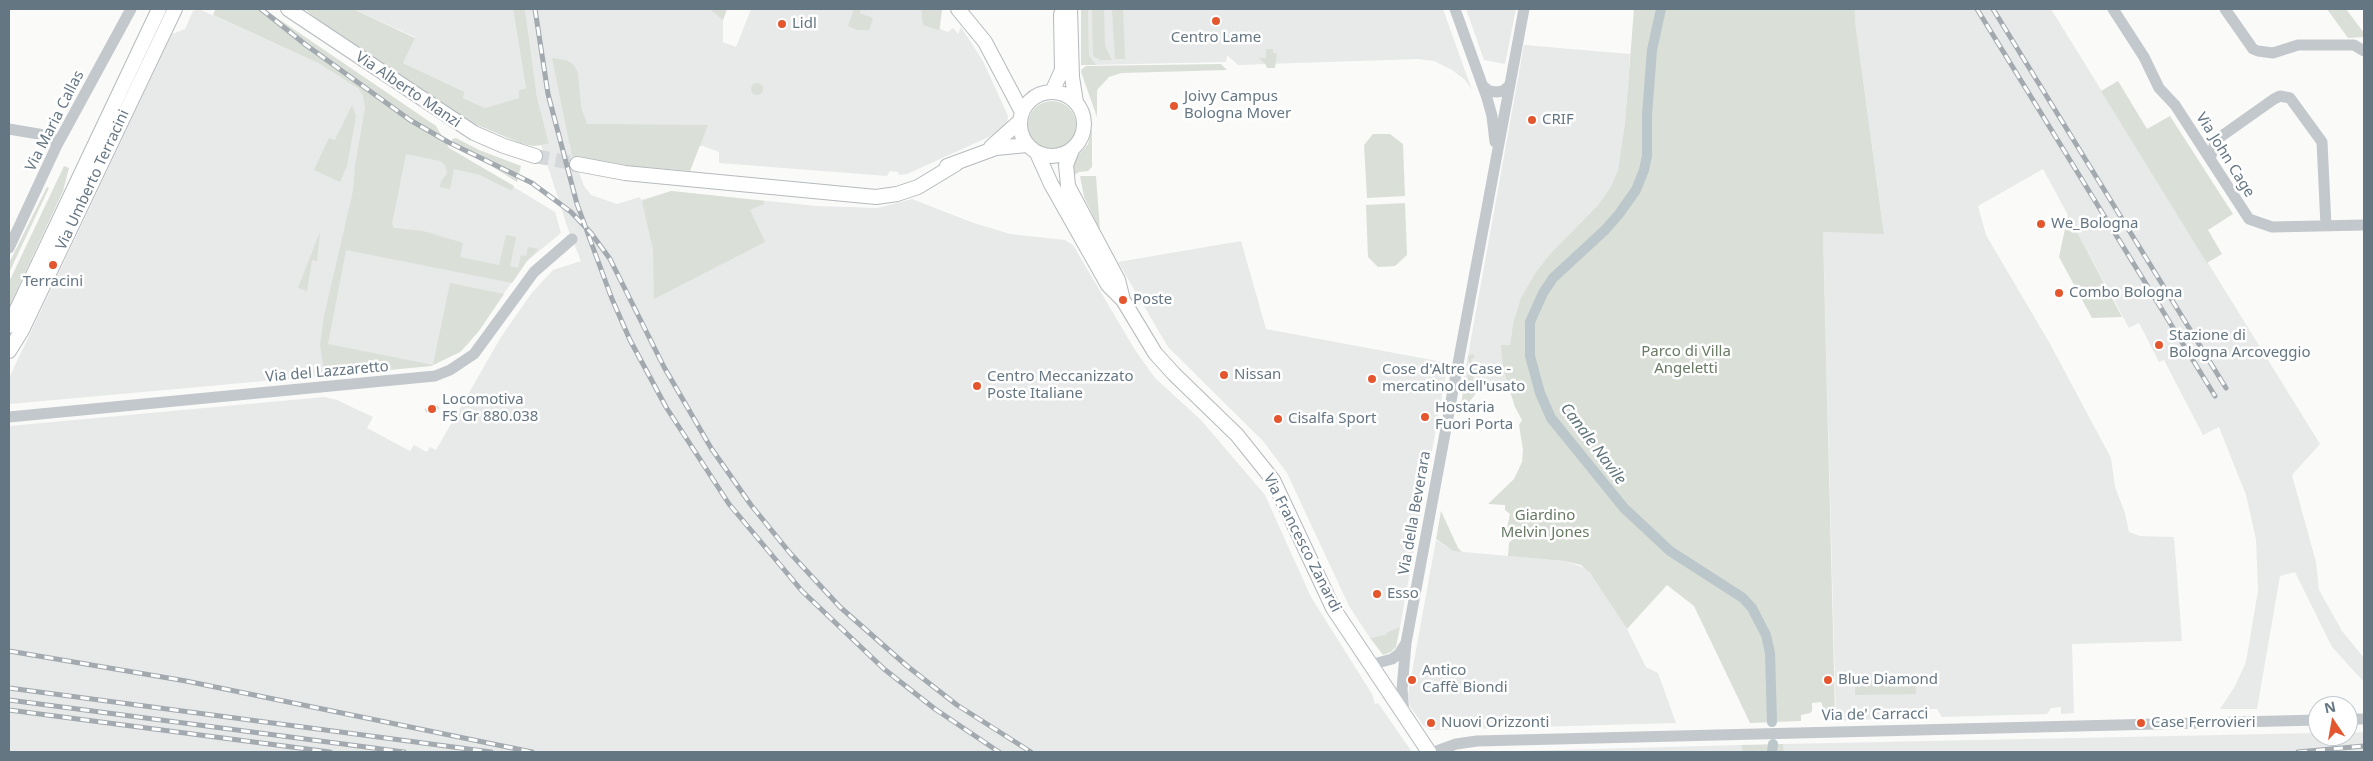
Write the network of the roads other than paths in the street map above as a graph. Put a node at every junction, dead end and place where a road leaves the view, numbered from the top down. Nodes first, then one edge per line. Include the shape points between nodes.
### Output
1 (131, 9) edge
2 (160, 9) edge
3 (175, 9) edge
4 (288, 9) edge
5 (958, 9) edge
6 (1061, 9) edge
7 (1070, 9) edge
8 (1455, 9) edge
9 (1524, 9) edge
10 (2113, 9) edge
11 (2226, 9) edge
12 (2364, 51) edge
13 (1003, 74) junction
14 (1483, 86) junction
15 (1509, 86) junction
16 (1045, 93) junction
17 (1076, 102) junction
18 (1021, 117) junction
19 (9, 129) edge
20 (57, 145) junction
21 (1032, 149) junction
22 (986, 150) junction
23 (1072, 150) junction
24 (1496, 154) junction
25 (535, 156) tunnel mouth
26 (2210, 159) junction
27 (577, 164) tunnel mouth
28 (2364, 225) edge
29 (2326, 226) junction
30 (572, 239) dead end
31 (9, 248) edge
32 (1123, 300) junction
33 (9, 326) edge
34 (9, 351) edge
35 (9, 411) edge
36 (24, 415) junction
37 (9, 417) edge
38 (1406, 643) junction
39 (1370, 665) junction
40 (1404, 716) junction
41 (2308, 720) edge
42 (1429, 752) edge
43 (1434, 752) edge

1 - 20 street, Via Maria Callas
2 - 33 main road, Via Umberto Terracini
3 - 34 main road, Via Umberto Terracini via 22,330
4 - 25 main road, Via Alberto Manzi via 474,133
5 - 13 main road via 983,38
6 - 16 main road via 1062,70
7 - 17 main road
8 - 14 street, Via della Beverara
9 - 15 street, Via della Beverara
10 - 26 street, Via John Cage via 2144,57 2159,88 2175,105
11 - 12 street via 2253,49 2258,51 2282,51 2298,45 2354,44
13 - 16 main road via 1020,89
13 - 18 main road
14 - 15 street via 1497,92
14 - 24 street, Via della Beverara via 1492,116
15 - 24 street, Via della Beverara
16 - 17 main road via 1062,94
16 - 18 main road via 1029,102
17 - 23 main road via 1084,120 1084,129 1079,143
18 - 21 main road via 1021,133
18 - 22 main road
19 - 20 street via 44,135
20 - 31 street, Via Maria Callas
21 - 22 main road via 1008,146
21 - 23 main road via 1056,156
21 - 32 main road, Via Francesco Zanardi via 1085,247 1108,285
22 - 27 main road via 895,187 856,195 625,172
23 - 32 main road, Via Francesco Zanardi via 1066,165 1068,186 1118,280
24 - 38 street, Via della Beverara
26 - 29 street, Via John Cage via 2253,222 2272,227
26 - 29 street via 2216,140 2274,99 2280,96 2290,98 2322,142
28 - 29 street, Via John Cage
30 - 36 street, Via del Lazzaretto via 534,272 474,354 436,376
32 - 39 main road, Via Francesco Zanardi via 1155,353 1237,435 1273,480 1325,592
35 - 36 street, Via del Lazzaretto
36 - 37 street, Via del Lazzaretto
38 - 39 street via 1392,659
38 - 40 street, Via della Beverara via 1402,689
39 - 40 main road, Via Francesco Zanardi
40 - 42 main road, Via Francesco Zanardi
41 - 43 street, Via de' Carracci via 1477,742 1456,744

